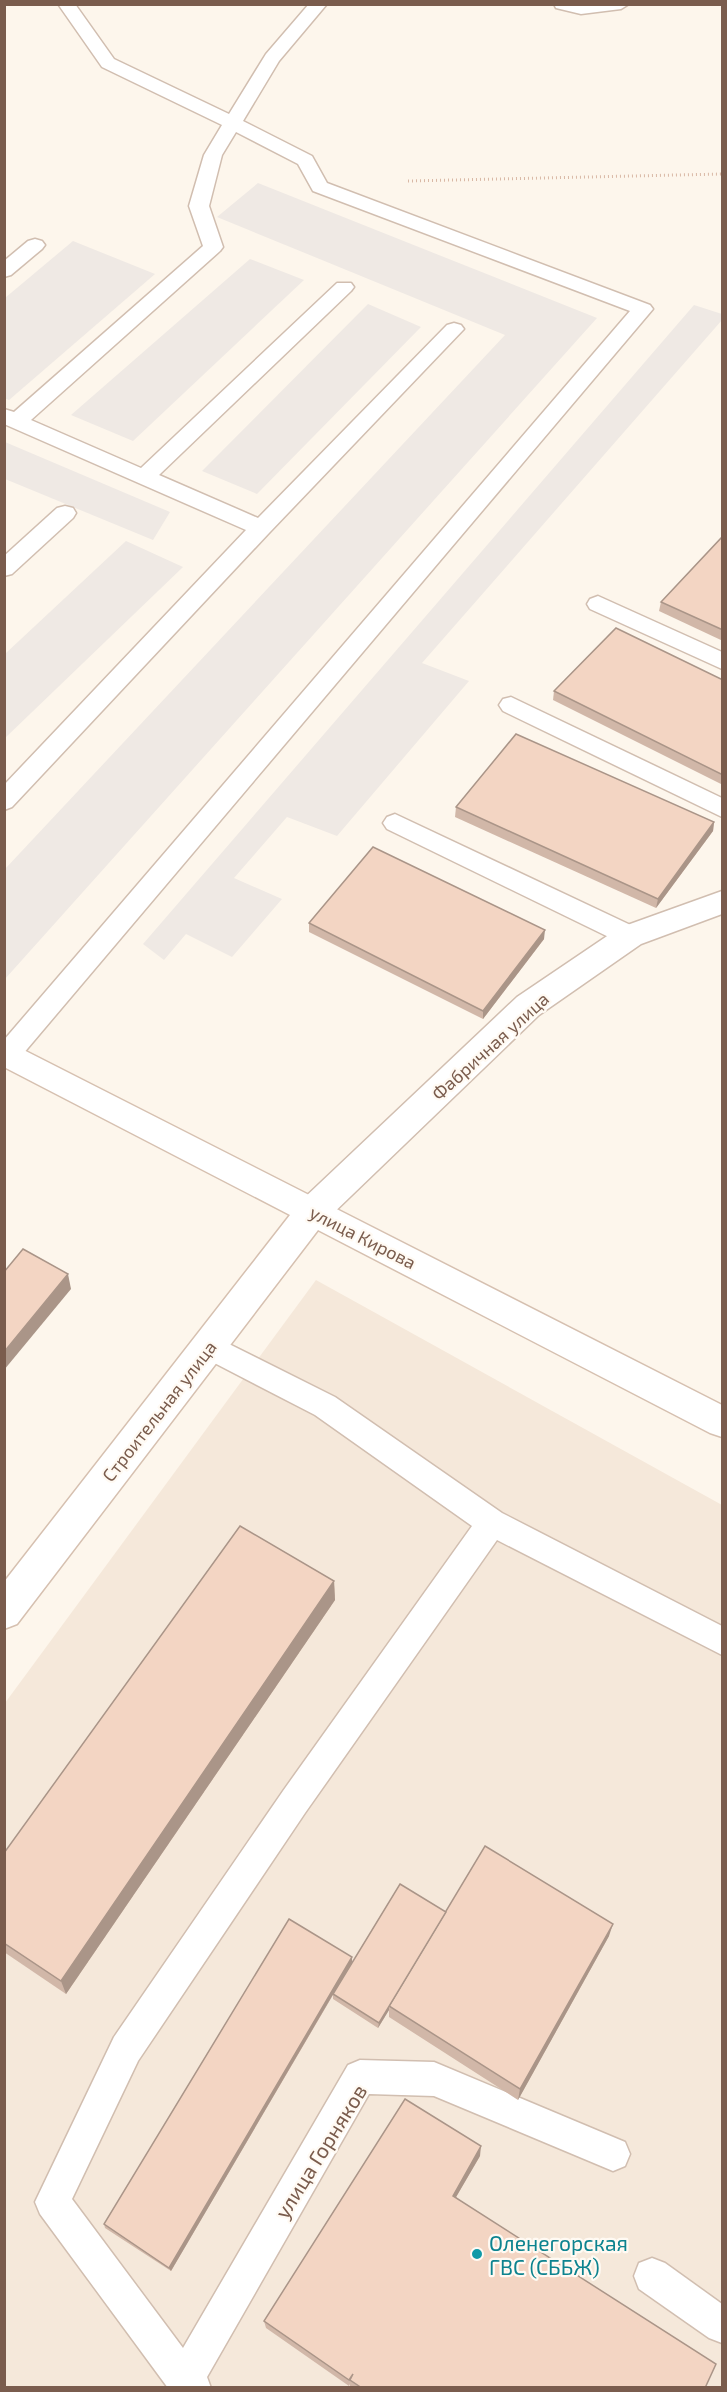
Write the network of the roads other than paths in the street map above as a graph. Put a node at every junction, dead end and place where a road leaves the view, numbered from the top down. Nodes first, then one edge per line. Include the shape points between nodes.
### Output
1 (66, 4) edge
2 (319, 4) edge
3 (562, 4) edge
4 (621, 4) edge
5 (232, 124) junction
6 (35, 245) dead end
7 (4, 271) edge
8 (344, 287) dead end
9 (454, 328) dead end
10 (11, 418) edge
11 (144, 477) junction
12 (65, 513) dead end
13 (261, 528) junction
14 (4, 569) edge
15 (598, 604) dead end
16 (723, 661) edge
17 (511, 705) dead end
18 (4, 801) edge
19 (723, 808) edge
20 (395, 823) dead end
21 (723, 902) edge
22 (630, 936) junction
23 (6, 1053) edge
24 (314, 1211) junction
25 (209, 1346) junction
26 (723, 1422) edge
27 (492, 1523) junction
28 (4, 1612) edge
29 (723, 1641) edge
30 (613, 2154) dead end
31 (652, 2276) dead end
32 (723, 2325) edge
33 (189, 2384) edge

1 - 5 lane via 108,63
2 - 5 lane via 272,58
3 - 4 lane via 581,9
5 - 10 lane via 213,155 199,206 213,247
5 - 23 lane via 305,160 320,187 643,309
6 - 7 lane
8 - 11 lane
9 - 13 lane
10 - 11 lane
11 - 13 lane
12 - 14 lane
13 - 18 lane
15 - 16 lane
17 - 19 lane
20 - 22 lane
21 - 22 street, Фабричная улица
22 - 24 street, Фабричная улица via 528,1006
23 - 24 street, улица Кирова
24 - 25 street, Строительная улица
24 - 26 street, улица Кирова
25 - 27 lane via 325,1406
25 - 28 street, Строительная улица
27 - 29 lane
27 - 33 lane via 294,1802 126,2049 52,2202
30 - 33 lane, улица Горняков via 434,2079 360,2077
31 - 32 lane

